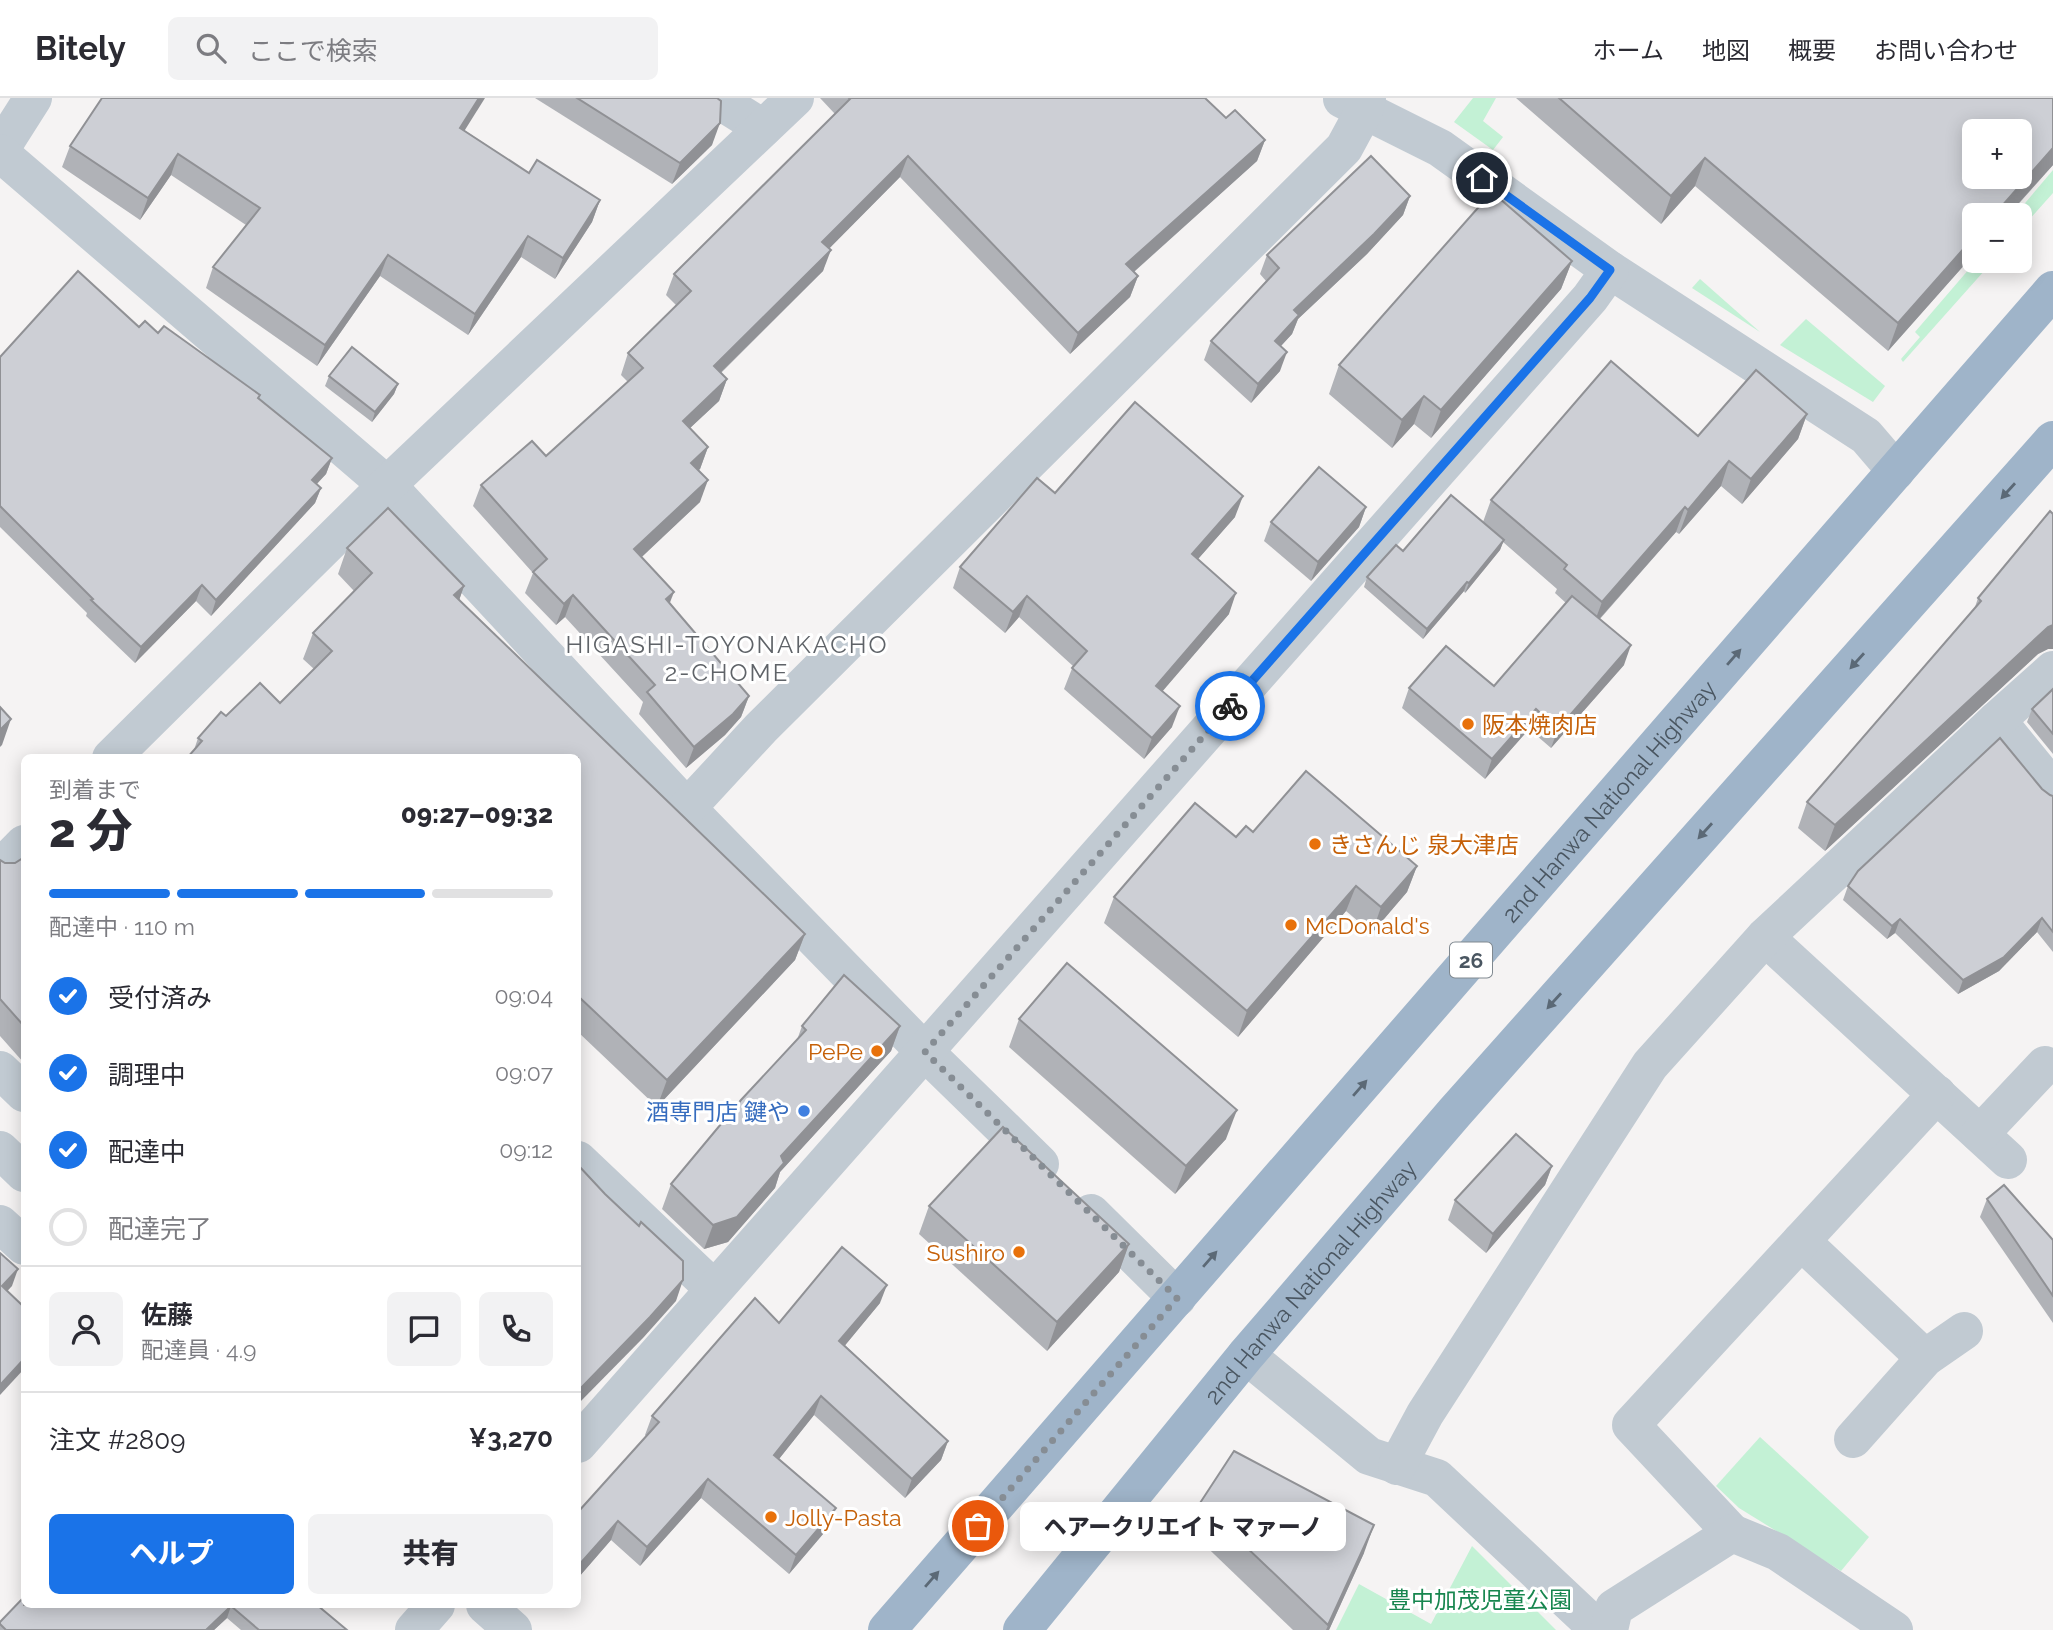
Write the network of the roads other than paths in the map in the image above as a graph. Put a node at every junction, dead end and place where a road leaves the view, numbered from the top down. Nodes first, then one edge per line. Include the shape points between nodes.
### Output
1 (33, 98) edge
2 (715, 98) edge
3 (795, 98) edge
4 (1357, 102) edge
5 (763, 128) junction
6 (0, 152) edge
7 (1610, 270) junction
8 (2053, 290) edge
9 (2053, 440) edge
10 (1896, 471) junction
11 (387, 485) junction
12 (2053, 670) edge
13 (1997, 720) junction
14 (130, 751) edge
15 (2053, 789) edge
16 (687, 808) junction
17 (21, 847) edge
18 (0, 868) edge
19 (1765, 937) junction
20 (925, 1052) junction
21 (2045, 1065) dead end
22 (0, 1070) edge
23 (21, 1091) edge
24 (1937, 1094) junction
25 (1980, 1134) junction
26 (0, 1150) edge
27 (2008, 1160) dead end
28 (581, 1163) edge
29 (21, 1170) edge
30 (0, 1224) edge
31 (1801, 1241) junction
32 (21, 1243) edge
33 (714, 1289) junction
34 (1177, 1298) junction
35 (1965, 1331) dead end
36 (1246, 1356) junction
37 (1925, 1358) junction
38 (1853, 1439) dead end
39 (581, 1441) edge
40 (1397, 1466) junction
41 (1732, 1533) junction
42 (433, 1608) edge
43 (488, 1608) edge
44 (414, 1630) edge
45 (513, 1630) edge
46 (887, 1630) edge
47 (1022, 1630) edge
48 (1599, 1630) edge
49 (1609, 1630) edge
50 (1894, 1630) edge

1 - 6 street
2 - 5 street
3 - 5 street
4 - 7 street via 1440,148
4 - 16 street via 1344,148 771,718
5 - 11 street
6 - 11 street
7 - 10 street via 1866,436
7 - 20 street
8 - 10 highway, 2nd Hanwa National Highway / 26
9 -> 36 highway, 2nd Hanwa National Highway via 1455,1112
34 -> 10 highway, 2nd Hanwa National Highway / 26
11 - 14 street
11 - 16 street
12 - 13 street
13 - 15 street
13 - 19 street
16 - 20 street
17 - 18 street
19 - 24 street
19 - 40 street via 1650,1065 1424,1414
20 - 33 street
20 - 34 street
21 - 25 street
22 - 23 street
24 - 25 street
24 - 31 street
25 - 27 street
26 - 29 street
28 - 33 street
30 - 32 street
31 - 37 street
31 - 41 street via 1631,1425
33 - 39 street
46 -> 34 highway, 2nd Hanwa National Highway / 26
35 - 37 street
36 - 40 street via 1369,1456
36 - 47 highway, 2nd Hanwa National Highway
37 - 38 street
40 - 48 street via 1437,1478
41 - 49 street via 1614,1608
41 - 50 street via 1778,1552
42 - 44 street
43 - 45 street

